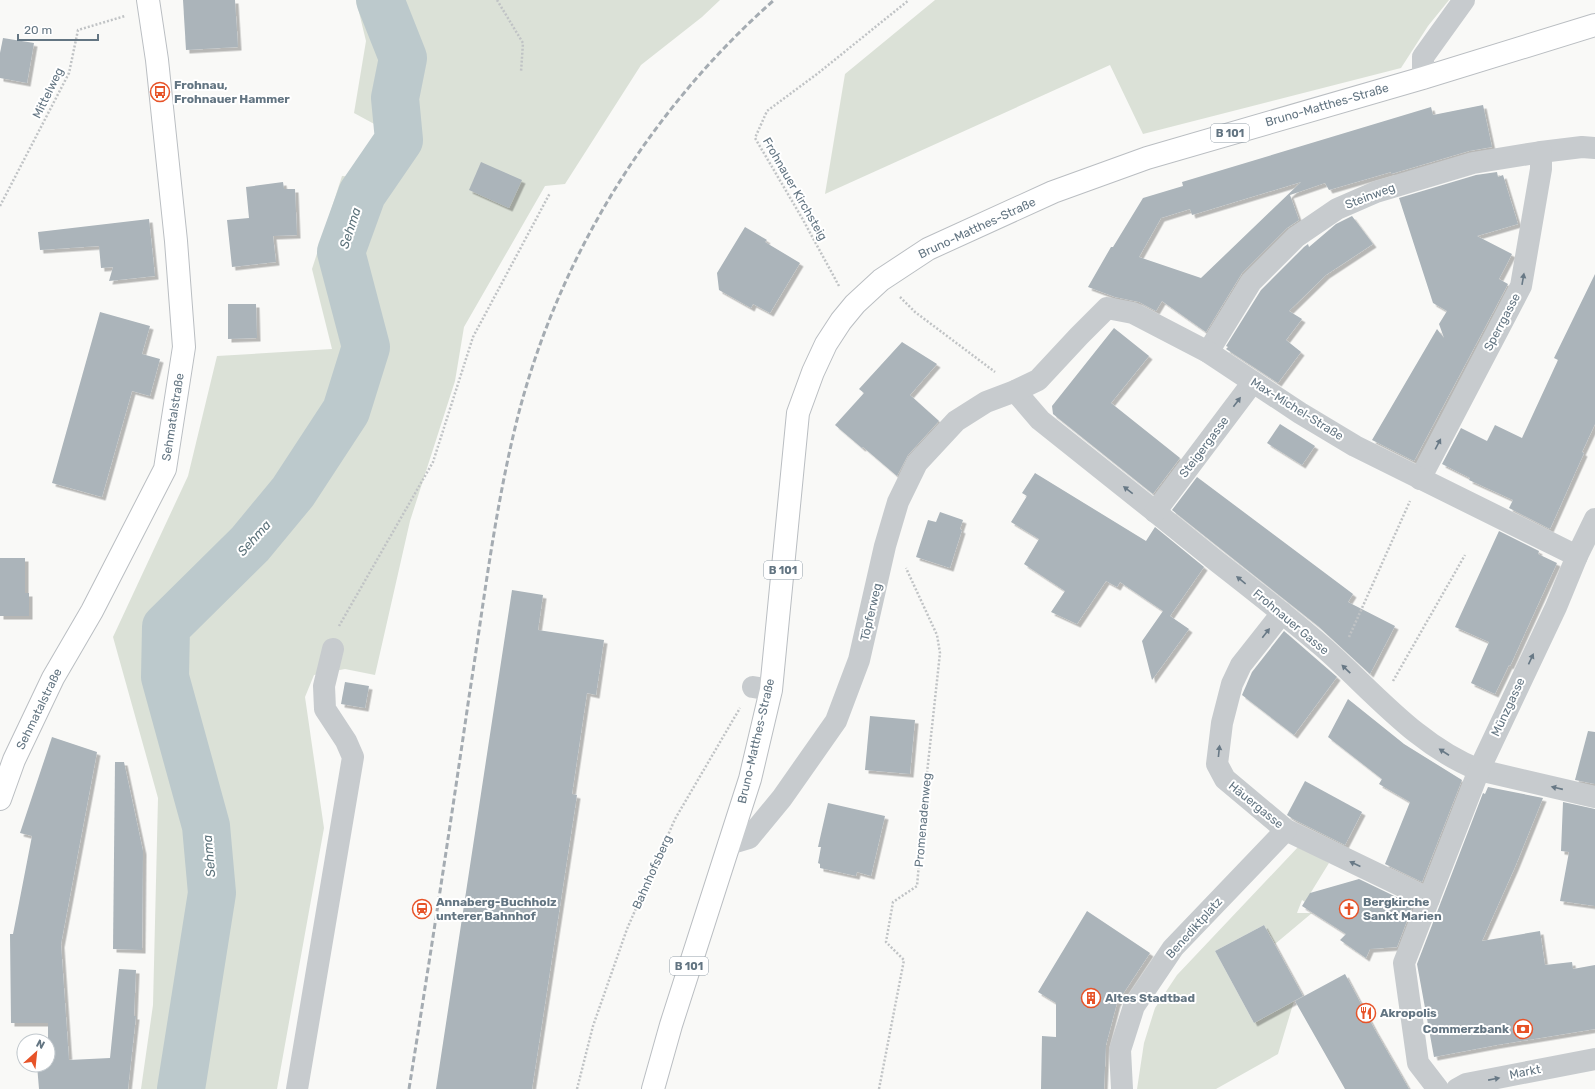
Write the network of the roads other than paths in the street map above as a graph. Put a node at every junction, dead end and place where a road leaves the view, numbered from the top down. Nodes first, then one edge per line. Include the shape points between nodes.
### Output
1 (1464, 0) edge
2 (149, 5) edge
3 (1595, 25) edge
4 (1423, 78) junction
5 (1595, 148) edge
6 (1541, 152) junction
7 (1208, 352) junction
8 (1253, 382) junction
9 (1015, 391) junction
10 (1420, 478) junction
11 (1155, 512) junction
12 (1595, 519) edge
13 (1577, 556) junction
14 (1282, 613) junction
15 (333, 649) road end
16 (1479, 770) junction
17 (1595, 797) edge
18 (0, 800) edge
19 (1286, 830) junction
20 (729, 844) junction
21 (1429, 899) junction
22 (1595, 1059) edge
23 (297, 1089) edge
24 (653, 1089) edge
25 (1122, 1089) edge
26 (1438, 1089) edge
27 (1457, 1089) edge

1 - 4 street via 1423,56
2 - 18 main road, Sehmatalstraße via 176,241 184,347 165,469 92,611 53,678 14,760
3 - 4 main road, Bruno-Matthes-Straße / B 101
4 - 20 main road, Bruno-Matthes-Straße / B 101 via 1147,158 1053,192 928,249 881,280 855,304 826,344 798,413 750,779
5 - 6 street, Steinweg
6 - 7 street, Steinweg via 1474,163 1376,192 1337,209 1296,238 1251,282
10 -> 6 street, Sperrgasse via 1521,286 1541,169
7 - 8 street, Max-Michel-Straße
7 - 9 street, Max-Michel-Straße via 1133,313 1107,308 1038,380
8 - 10 street, Max-Michel-Straße via 1355,446
11 -> 8 street, Steigergasse
11 -> 9 street, Frohnauer Gasse via 1040,420
9 - 20 street, Töpferweg via 986,402 956,421 917,463 898,502 885,546 859,660 836,721 782,798 749,838
10 - 13 street, Max-Michel-Straße
14 -> 11 street, Frohnauer Gasse
12 - 13 street, Münzgasse
16 -> 13 street, Münzgasse via 1556,607
16 -> 14 street, Frohnauer Gasse via 1461,763 1424,739
19 -> 14 street, Häuergasse via 1225,780 1217,764 1222,724 1232,684 1241,665
15 - 23 street via 324,686 325,709 354,757
17 -> 16 street, Frohnauer Gasse
16 - 21 street, Münzgasse
21 -> 19 street, Häuergasse
19 - 25 street, Benediktplatz via 1173,948 1134,1006 1120,1050
20 - 24 main road, Bruno-Matthes-Straße / B 101 via 670,1025
21 - 26 street, Münzgasse via 1404,963 1418,1063
27 -> 22 street, Markt via 1466,1084

